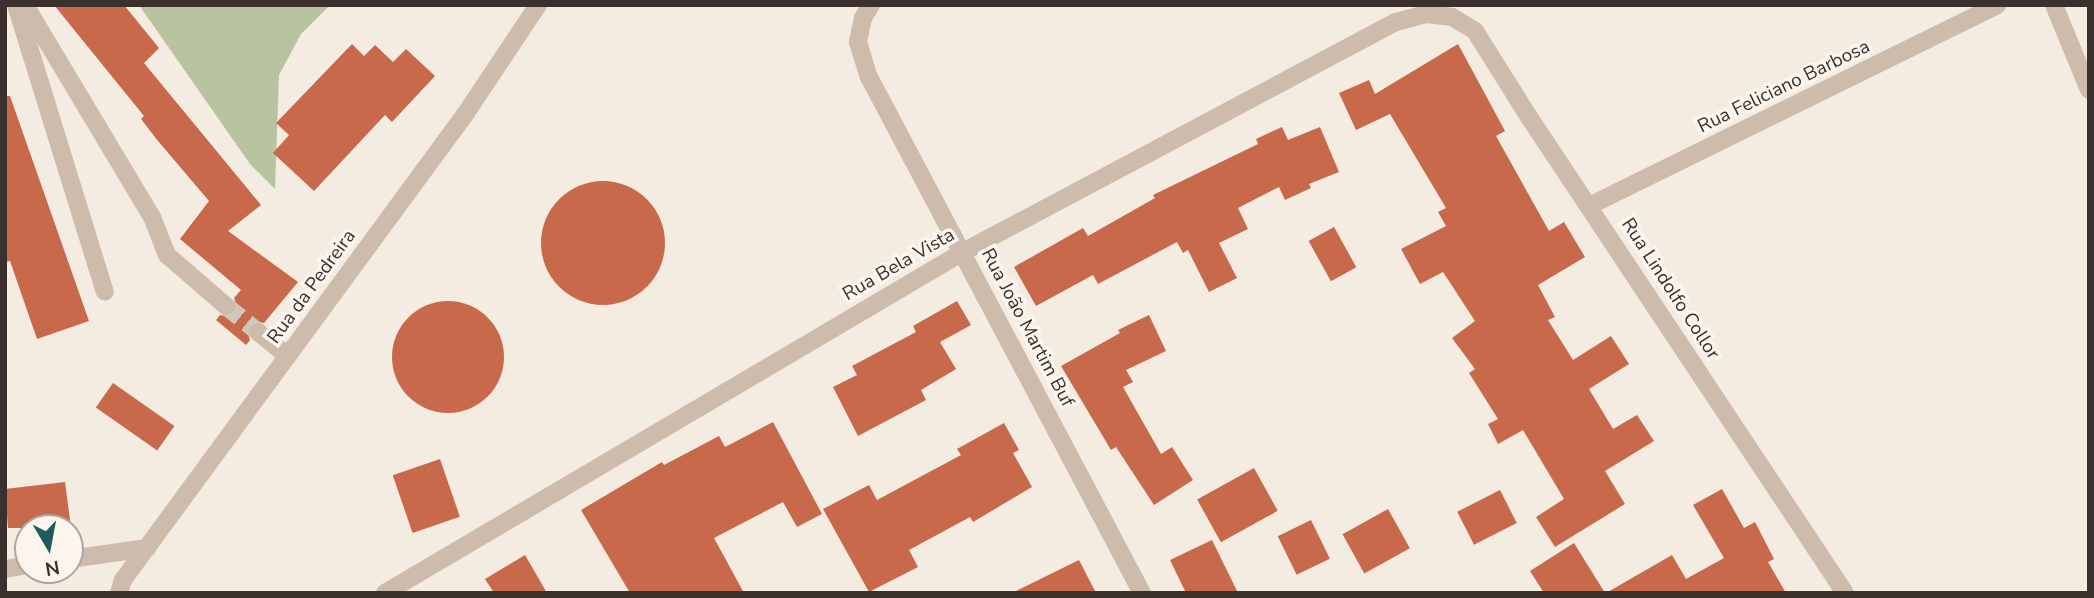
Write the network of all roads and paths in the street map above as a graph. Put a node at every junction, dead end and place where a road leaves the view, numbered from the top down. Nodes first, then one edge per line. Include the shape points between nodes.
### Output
1 (16, 5) edge
2 (25, 5) edge
3 (538, 5) edge
4 (871, 5) edge
5 (1997, 5) edge
6 (2054, 5) edge
7 (1452, 17) joint
8 (2089, 90) edge
9 (1589, 206) junction
10 (963, 252) junction
11 (105, 292) dead end
12 (226, 306) tunnel mouth
13 (258, 332) tunnel mouth
14 (288, 356) junction
15 (147, 548) junction
16 (84, 557) edge
17 (119, 593) edge
18 (385, 593) edge
19 (1142, 593) edge
20 (1845, 593) edge

1 - 11 street
2 - 12 street via 152,217 167,255
3 - 14 street, Rua da Pedreira via 466,113
4 - 10 street, Rua João Martim Buf via 858,42 869,77
5 - 9 street, Rua Feliciano Barbosa
6 - 8 street
7 - 9 street, Rua Lindolfo Collor via 1475,31
7 - 10 street, Rua Bela Vista via 1425,14 1396,22
9 - 20 street, Rua Lindolfo Collor
10 - 18 street, Rua Bela Vista
10 - 19 street, Rua João Martim Buf
13 - 14 street
14 - 15 street, Rua da Pedreira
15 - 16 street
15 - 17 street, Rua da Pedreira

